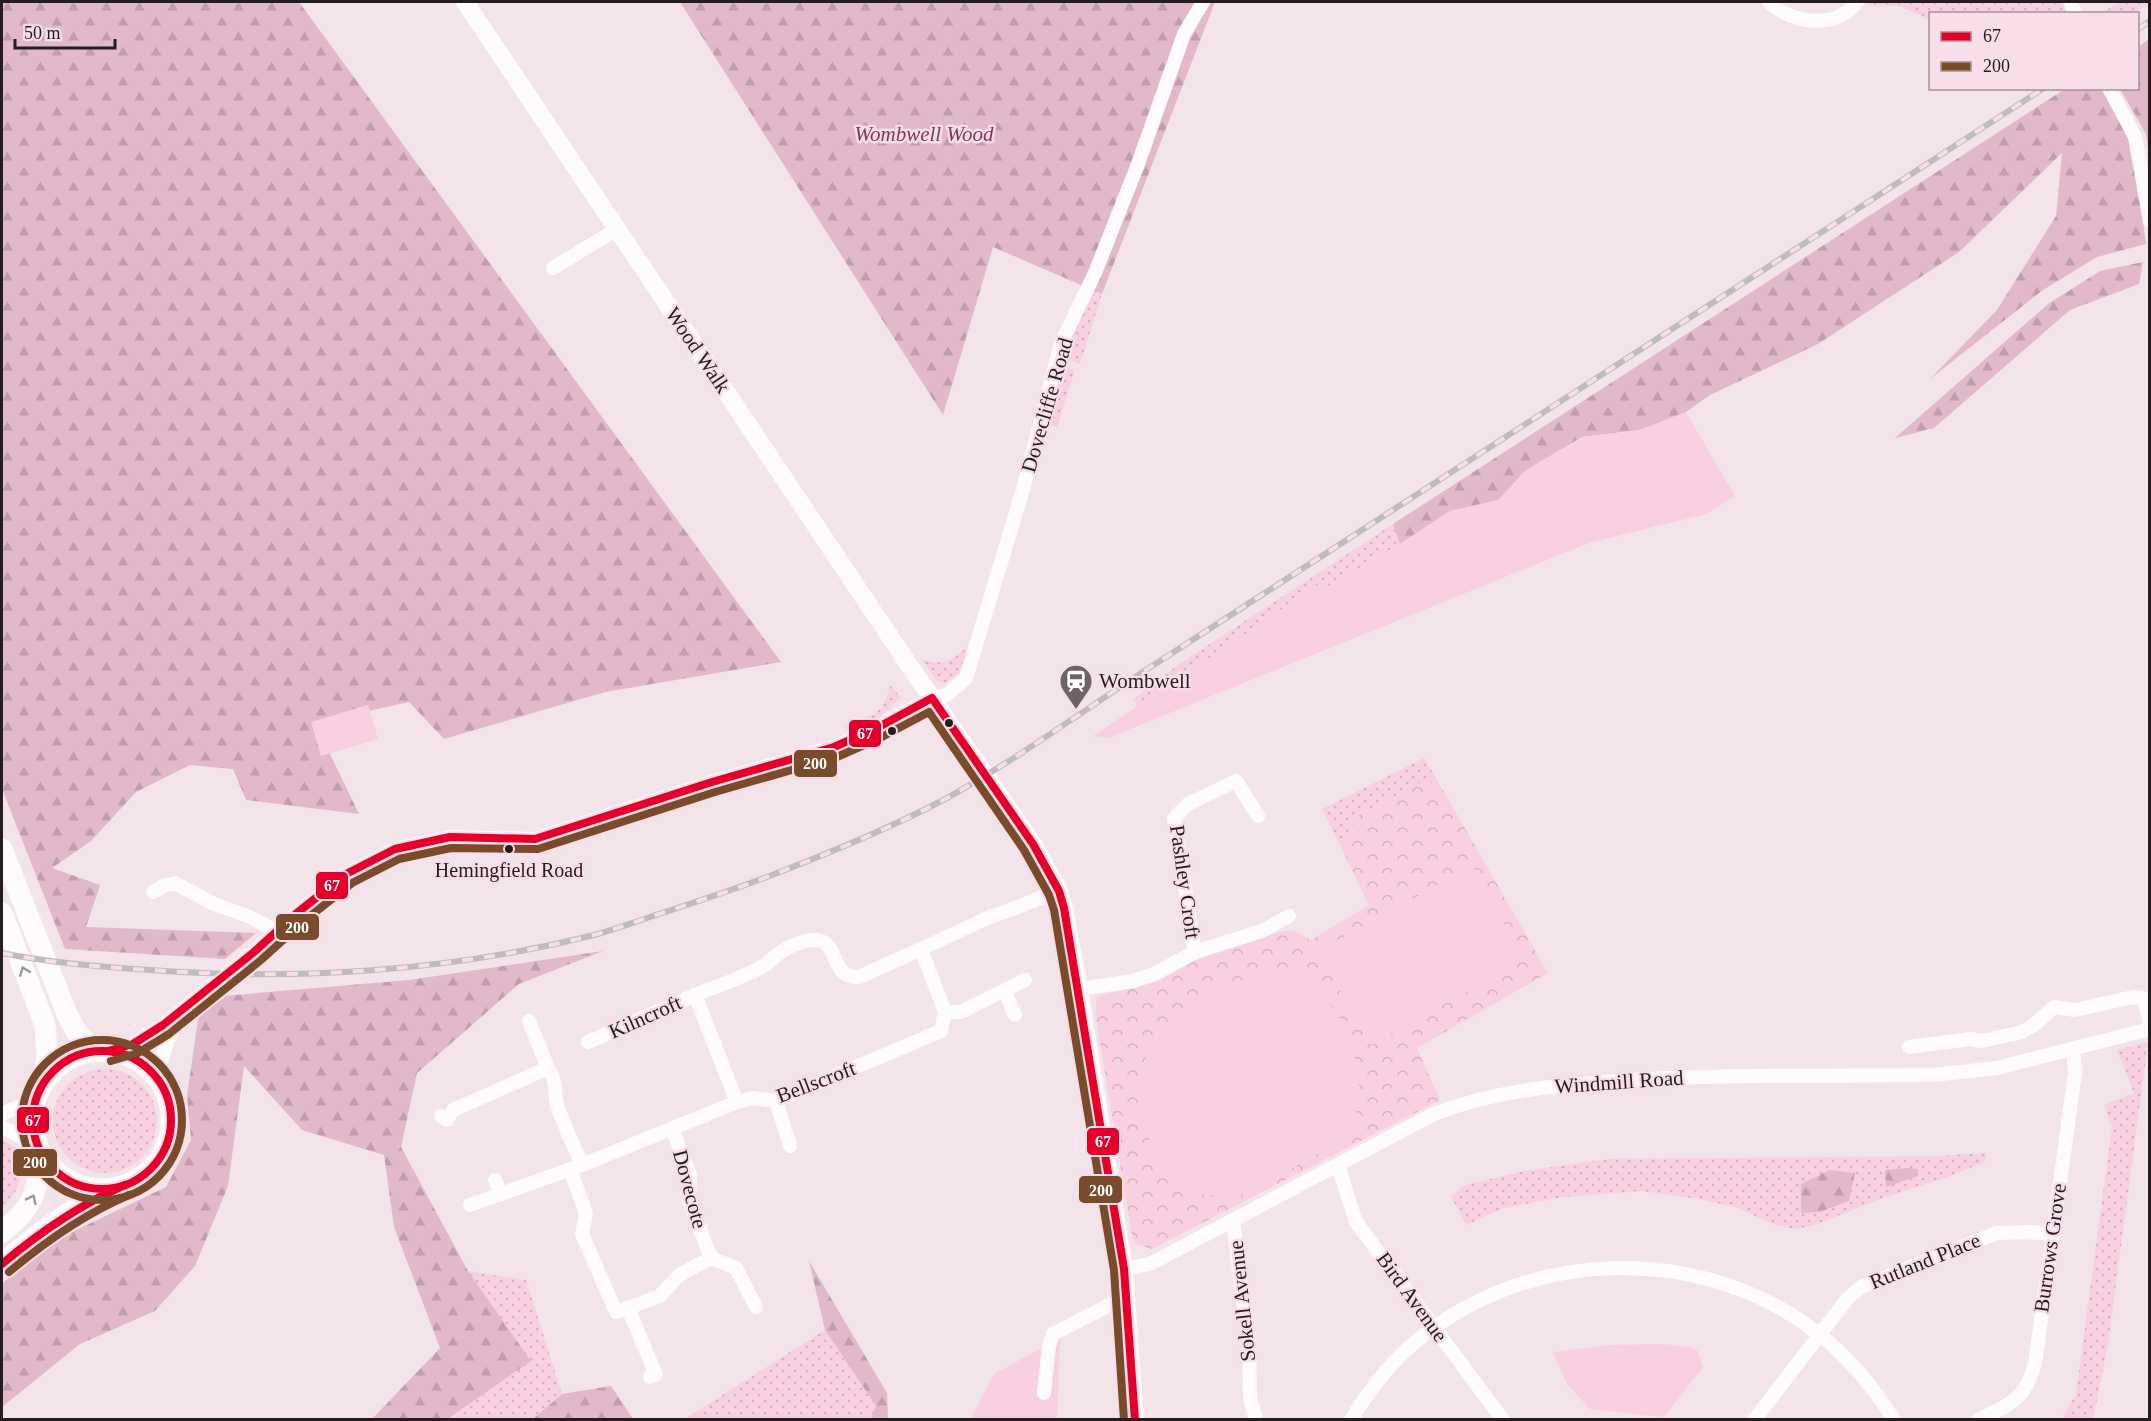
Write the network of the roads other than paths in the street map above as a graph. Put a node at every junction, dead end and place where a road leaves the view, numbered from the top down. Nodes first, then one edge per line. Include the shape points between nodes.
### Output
1 (465, 2) edge
2 (1203, 2) edge
3 (1769, 2) edge
4 (1857, 2) edge
5 (2110, 90) edge
6 (2150, 221) edge
7 (617, 229) junction
8 (553, 268) dead end
9 (932, 698) junction
10 (1258, 816) dead end
11 (2, 849) edge
12 (1059, 891) junction
13 (153, 892) dead end
14 (2, 913) edge
15 (1289, 916) dead end
16 (278, 931) junction
17 (921, 949) junction
18 (1195, 952) junction
19 (1025, 980) dead end
20 (1079, 989) junction
21 (1005, 992) junction
22 (694, 995) junction
23 (190, 1004) junction
24 (945, 1012) junction
25 (1015, 1015) dead end
26 (529, 1021) dead end
27 (2150, 1022) edge
28 (2150, 1029) edge
29 (588, 1042) dead end
30 (1909, 1047) dead end
31 (2073, 1049) junction
32 (101, 1051) junction
33 (548, 1068) junction
34 (156, 1076) junction
35 (40, 1090) junction
36 (776, 1101) junction
37 (737, 1102) junction
38 (2, 1114) edge
39 (441, 1116) dead end
40 (2, 1127) edge
41 (672, 1129) junction
42 (790, 1146) dead end
43 (40, 1150) junction
44 (1338, 1165) junction
45 (576, 1167) junction
46 (495, 1180) dead end
47 (124, 1185) junction
48 (501, 1194) junction
49 (470, 1205) dead end
50 (1233, 1221) junction
51 (2, 1232) edge
52 (2052, 1234) junction
53 (711, 1258) junction
54 (2, 1264) edge
55 (1124, 1269) junction
56 (1127, 1296) junction
57 (756, 1307) dead end
58 (628, 1308) junction
59 (1434, 1328) junction
60 (1820, 1335) junction
61 (650, 1377) dead end
62 (1044, 1393) dead end
63 (1255, 1415) dead end
64 (1135, 1419) edge
65 (1351, 1419) edge
66 (1503, 1419) edge
67 (1754, 1419) edge
68 (1894, 1419) edge
69 (1978, 1419) edge

1 - 7 main road, Wood Walk
2 - 9 street, Dovecliffe Road via 1184,34 1095,273 1060,343 1022,493 966,678 947,695
3 - 4 street via 1789,15 1824,22
5 - 6 street via 2135,137
7 - 8 street
7 - 9 main road, Wood Walk
9 - 12 main road, Wood Walk via 1033,844
9 - 16 street via 834,747 535,839 450,837 394,849 346,874
10 - 18 street, Pashley Croft via 1236,781 1188,804 1174,818
11 - 32 highway via 67,1014 77,1033
12 - 17 street
12 - 20 main road, Wood Walk
13 - 16 street via 175,884
35 -> 14 highway via 47,1056 45,1025
15 - 18 street via 1262,931
16 - 23 street
17 - 22 street via 853,977 840,970 828,946 814,940 782,951 764,966
17 - 24 street
18 - 20 street via 1133,981
19 - 21 street
20 - 55 main road, Wood Walk
21 - 24 street via 961,1012
21 - 25 street
22 - 29 street, Kilncroft
22 - 37 street, Kilncroft
23 - 32 street via 133,1044
23 - 34 street via 168,1040
24 - 36 street, Bellscroft via 940,1031
26 - 33 street
27 - 30 street via 2143,998 2133,996 2075,1010 2054,1007 2022,1032 1982,1041
28 - 31 street, Windmill Road
31 - 44 street, Windmill Road via 1997,1068 1933,1075 1675,1077 1500,1094 1463,1102 1432,1115
31 - 52 street, Burrows Grove via 2074,1073
32 - 34 highway via 135,1058
32 - 35 highway via 79,1054 64,1062
33 - 39 street via 453,1110 447,1120
33 - 45 street via 555,1078 555,1097
34 - 47 highway via 170,1104 169,1138 153,1167
35 - 38 street via 23,1105
35 - 43 highway via 33,1119
36 - 37 street, Bellscroft via 753,1098
36 - 42 street
37 - 41 street, Bellscroft
40 - 43 street
41 - 45 street, Bellscroft
41 - 53 street, Dovecote via 690,1174 689,1201
43 - 47 highway via 52,1168 78,1185 109,1189
51 -> 43 highway via 19,1219 34,1197
44 - 50 street, Windmill Road
44 - 59 street, Bird Avenue via 1356,1222
45 - 48 street, Bellscroft
45 - 58 street via 586,1213 582,1234 616,1311
46 - 48 street
47 - 54 highway via 70,1211
48 - 49 street, Bellscroft
50 - 55 street, Windmill Road via 1150,1264
50 - 63 street, Sokell Avenue via 1249,1335 1250,1398
52 - 60 street, Rutland Place via 1997,1233 1861,1287
52 - 69 street, Burrows Grove via 2035,1364 2029,1383 2011,1404
53 - 57 street via 736,1268
53 - 58 street via 679,1275 660,1296
55 - 56 main road, Wood Walk
56 - 62 street via 1053,1334
56 - 64 main road, Wood Walk
58 - 61 street via 656,1375
59 - 60 street via 1521,1283 1547,1275 1610,1267 1687,1273 1717,1282 1768,1302
59 - 65 street via 1382,1376
59 - 66 street, Bird Avenue
60 - 67 street, Rutland Place
60 - 68 street via 1869,1384

